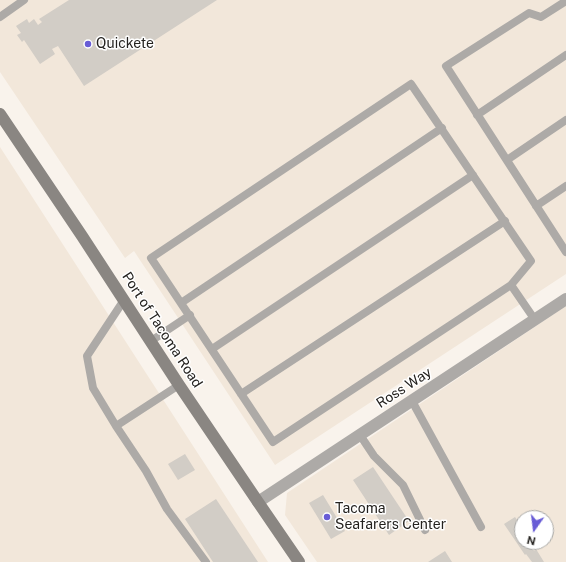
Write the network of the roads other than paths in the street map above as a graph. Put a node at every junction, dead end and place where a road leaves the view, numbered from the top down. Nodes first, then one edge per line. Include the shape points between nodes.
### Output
1 (24, 0) edge
2 (566, 1) edge
3 (0, 17) edge
4 (566, 55) edge
5 (0, 114) edge
6 (477, 114) junction
7 (566, 120) edge
8 (442, 128) junction
9 (507, 160) junction
10 (473, 175) junction
11 (566, 186) edge
12 (536, 206) junction
13 (505, 221) junction
14 (566, 252) edge
15 (512, 285) junction
16 (566, 299) edge
17 (124, 300) junction
18 (181, 303) junction
19 (190, 316) junction
20 (535, 320) junction
21 (151, 341) junction
22 (212, 349) junction
23 (179, 385) junction
24 (242, 394) junction
25 (412, 401) junction
26 (116, 426) junction
27 (360, 435) junction
28 (258, 502) junction
29 (481, 527) dead end
30 (425, 530) dead end
31 (206, 562) edge
32 (299, 562) edge

1 - 3 lane
2 - 6 lane via 541,17 529,13 446,66
4 - 6 lane
5 - 17 main road, Port of Tacoma Road
6 - 9 lane
7 - 9 lane
8 - 10 lane
8 - 18 lane
8 - 18 lane via 411,84 151,258
9 - 12 lane
10 - 13 lane
10 - 22 lane
11 - 12 lane
12 - 14 lane
13 - 15 lane via 531,261
13 - 24 lane
15 - 20 lane
15 - 24 lane via 273,442
16 - 20 street, Ross Way
17 - 21 main road, Port of Tacoma Road
17 - 26 lane via 88,356 93,388
18 - 19 lane
19 - 21 lane
19 - 22 lane
20 - 25 street, Ross Way
21 - 23 main road, Port of Tacoma Road
22 - 24 lane
23 - 26 lane
23 - 28 main road, Port of Tacoma Road
25 - 27 street, Ross Way
25 - 29 lane
26 - 31 lane via 146,471 167,509
27 - 28 street, Ross Way
27 - 30 lane via 374,456 403,486
28 - 32 main road, Port of Tacoma Road

